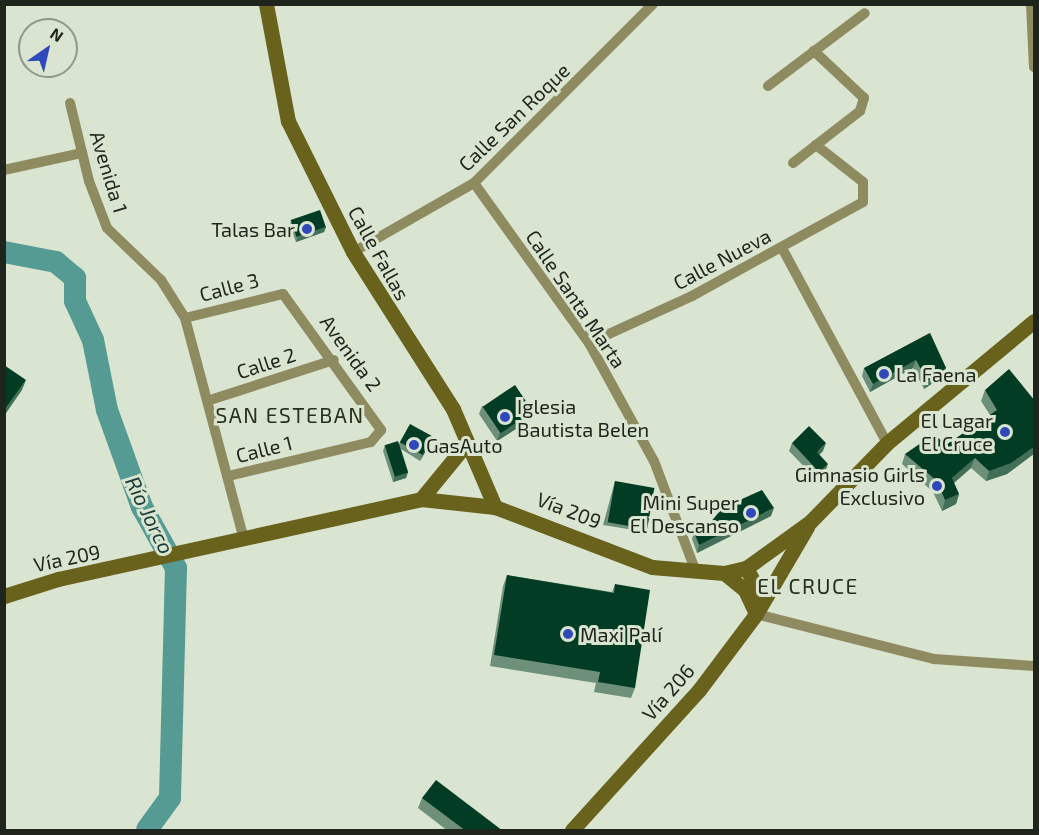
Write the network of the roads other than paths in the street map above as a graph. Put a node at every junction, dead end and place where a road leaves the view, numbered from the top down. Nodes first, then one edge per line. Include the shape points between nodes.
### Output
1 (266, 4) edge
2 (653, 4) edge
3 (1031, 4) edge
4 (865, 13) dead end
5 (814, 51) junction
6 (1035, 67) edge
7 (768, 86) dead end
8 (70, 103) dead end
9 (816, 146) junction
10 (82, 153) junction
11 (793, 163) dead end
12 (4, 170) edge
13 (474, 183) junction
14 (782, 248) junction
15 (353, 252) junction
16 (283, 294) joint
17 (185, 318) junction
18 (1035, 321) edge
19 (589, 343) junction
20 (334, 360) junction
21 (210, 400) junction
22 (377, 436) joint
23 (467, 442) junction
24 (887, 443) junction
25 (228, 476) junction
26 (421, 499) junction
27 (495, 507) junction
28 (810, 522) junction
29 (244, 539) junction
30 (746, 568) junction
31 (696, 572) junction
32 (724, 573) junction
33 (4, 596) edge
34 (756, 614) junction
35 (1035, 666) edge
36 (572, 831) edge

1 - 15 main road, Calle Fallas via 288,121
2 - 13 street, Calle San Roque
3 - 6 street
4 - 5 street
5 - 7 street
5 - 9 street via 864,98 860,111
8 - 10 street, Avenida 1
9 - 11 street
9 - 14 street, Calle Nueva via 863,182 866,196
10 - 12 street
10 - 17 street, Avenida 1 via 107,228 161,280
13 - 15 street, Calle San Roque
13 - 19 street, Calle Santa Marta
14 - 19 street, Calle Nueva
14 - 24 street
15 - 23 main road, Calle Fallas via 428,368
16 - 17 street, Calle 3
16 - 20 street, Avenida 2
17 - 21 street, Avenida 1
18 - 24 main road, Vía 209
19 - 31 street, Calle Santa Marta via 654,461
20 - 21 street, Calle 2
20 - 22 street, Avenida 2 via 378,422
21 - 25 street, Avenida 1
22 - 25 street, Calle 1
23 - 26 main road
23 - 27 main road, Calle Fallas
24 - 28 main road, Vía 209
25 - 29 street, Avenida 1
26 - 27 main road, Vía 209
26 - 29 main road, Vía 209
27 - 31 main road, Vía 209 via 652,567
28 - 30 main road, Vía 209
28 - 34 main road, Vía 206
29 - 33 main road, Vía 209
30 - 32 main road, Vía 209
30 - 34 main road via 758,590
31 - 32 main road, Vía 209
32 - 34 main road via 746,590
34 - 35 street via 934,659
34 - 36 main road, Vía 206 via 699,690

